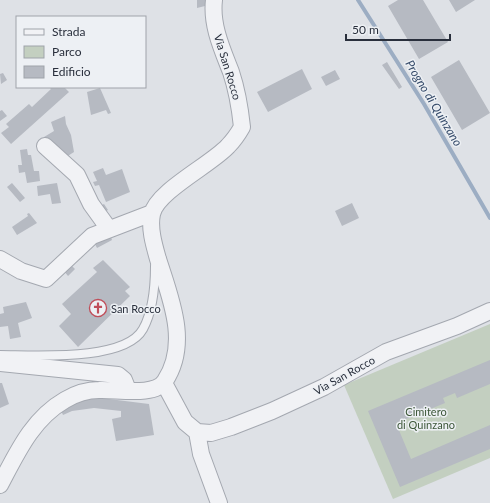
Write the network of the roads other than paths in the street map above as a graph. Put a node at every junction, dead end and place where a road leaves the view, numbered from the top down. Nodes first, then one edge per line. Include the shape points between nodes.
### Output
1 (214, 0) edge
2 (45, 146) dead end
3 (152, 213) junction
4 (110, 229) junction
5 (155, 248) junction
6 (0, 259) edge
7 (490, 311) edge
8 (0, 355) edge
9 (0, 364) edge
10 (164, 383) junction
11 (128, 390) junction
12 (197, 432) junction
13 (0, 486) edge
14 (219, 503) edge

1 - 3 street, Via San Rocco via 213,11 217,32 236,90 242,127 228,147 168,193
2 - 4 street via 77,175 91,204
3 - 4 street
3 - 5 street
4 - 6 street via 92,236 46,279 21,271
5 - 8 lane via 155,277 150,308 143,330 130,343 103,351 72,355
5 - 10 street via 176,320 174,366
7 - 12 street, Via San Rocco via 458,326 386,352 324,387 272,411 211,433
9 - 11 street via 118,375 124,380
10 - 11 street via 155,390 145,392
10 - 12 street via 185,422
11 - 13 street via 80,393 48,412 28,434
12 - 14 street via 201,454

